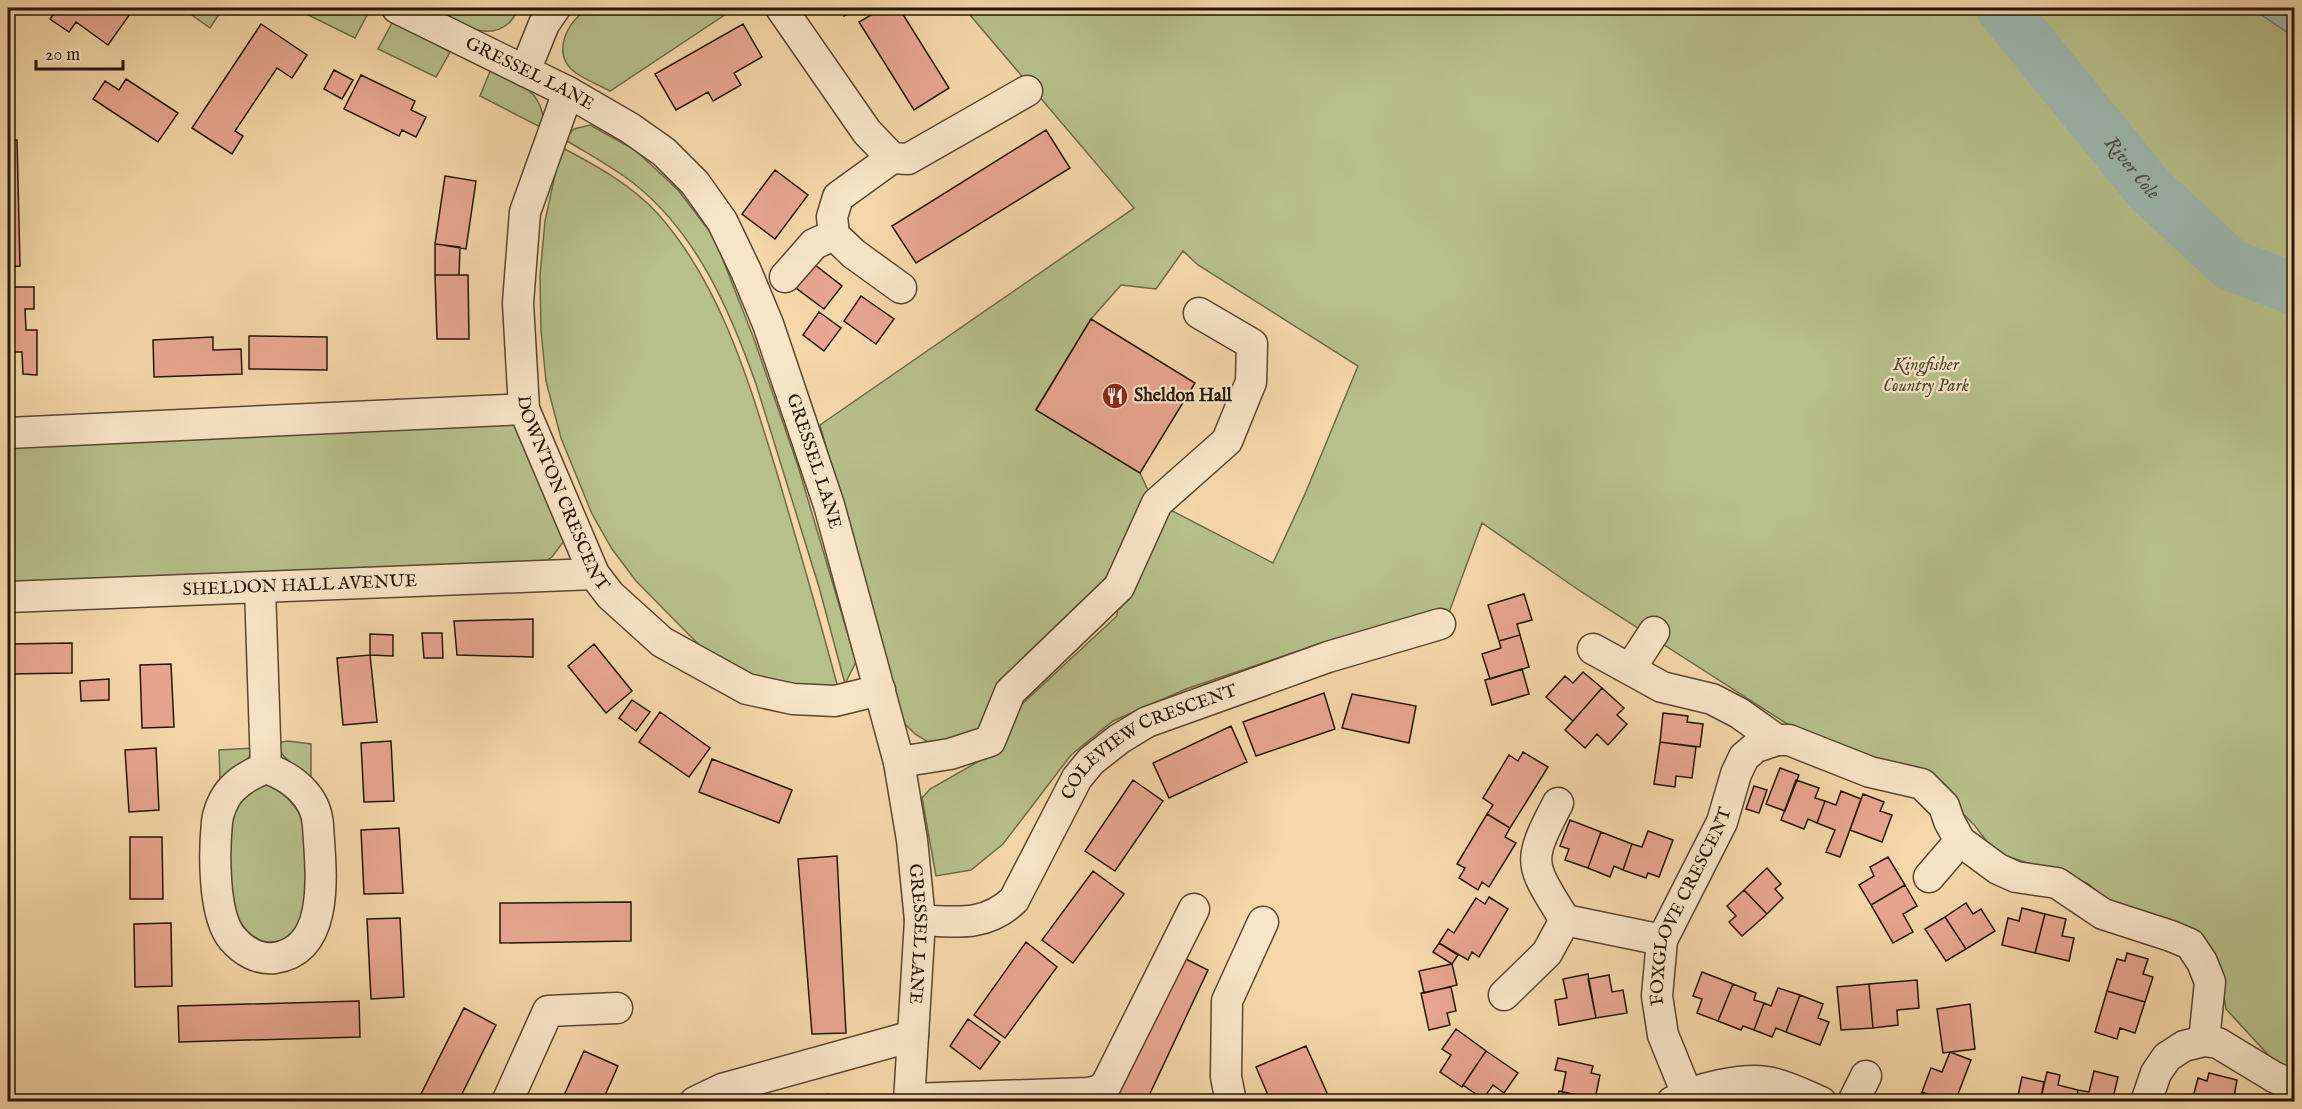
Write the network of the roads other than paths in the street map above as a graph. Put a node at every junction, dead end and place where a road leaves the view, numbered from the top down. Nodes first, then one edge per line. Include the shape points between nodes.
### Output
1 (397, 8) edge
2 (555, 8) edge
3 (781, 8) edge
4 (525, 70) junction
5 (1028, 91) dead end
6 (568, 92) junction
7 (892, 158) junction
8 (834, 235) junction
9 (785, 276) dead end
10 (901, 288) dead end
11 (1199, 313) dead end
12 (524, 409) junction
13 (8, 433) edge
14 (594, 574) junction
15 (260, 588) junction
16 (8, 597) edge
17 (1440, 624) dead end
18 (1654, 632) dead end
19 (1593, 649) dead end
20 (1630, 669) junction
21 (880, 690) junction
22 (1777, 740) junction
23 (899, 762) junction
24 (266, 768) junction
25 (1558, 803) dead end
26 (1960, 842) junction
27 (1929, 876) dead end
28 (1194, 909) dead end
29 (920, 920) junction
30 (1565, 920) junction
31 (1263, 921) dead end
32 (1662, 940) junction
33 (1504, 995) dead end
34 (617, 1008) dead end
35 (913, 1036) junction
36 (2204, 1041) junction
37 (2295, 1086) edge
38 (1679, 1097) edge
39 (909, 1100) edge
40 (507, 1101) edge
41 (695, 1101) edge
42 (1231, 1101) edge
43 (1821, 1101) edge
44 (2146, 1101) edge

1 - 4 street, GRESSEL LANE
2 - 4 street
3 - 7 street via 867,132
4 - 6 street, GRESSEL LANE
5 - 7 street via 908,159
6 - 12 street, DOWNTON CRESCENT via 525,212 518,303
6 - 21 street, GRESSEL LANE via 664,152 695,183 722,221 772,335 829,505
7 - 8 street via 838,197 832,217
8 - 9 street via 814,244
8 - 10 street
11 - 23 street via 1252,344 1251,382 1227,441 1157,503 1119,587 1010,692 990,741 950,754
12 - 13 street
12 - 14 street, DOWNTON CRESCENT
14 - 15 street, SHELDON HALL AVENUE
14 - 21 street, DOWNTON CRESCENT via 610,595 662,642 747,689 793,699 835,701
15 - 16 street, SHELDON HALL AVENUE
15 - 24 street
17 - 29 street, COLEVIEW CRESCENT via 1328,657 1148,722 1119,739 1077,777 1014,900 1002,912 989,918 956,922
18 - 20 street
19 - 20 street
20 - 22 street via 1662,687 1712,699
21 - 23 street, GRESSEL LANE
22 - 26 street via 1789,740 1870,772 1922,784 1944,806
22 - 32 street, FOXGLOVE CRESCENT via 1756,747 1744,757 1722,822
23 - 29 street, GRESSEL LANE
24 - 24 street via 284,774 311,802 319,847 319,908 310,936 282,957 267,959 240,946 224,925 217,859 217,820 222,805 246,777
25 - 30 street via 1541,836 1536,871
26 - 27 street
26 - 36 street via 1998,869 2016,877 2057,883 2103,914 2190,945 2210,982
28 - 39 street via 1106,1084 1098,1091
29 - 35 street, GRESSEL LANE
30 - 32 street
30 - 33 street via 1547,953
31 - 42 street via 1227,1001 1226,1077
32 - 38 street, FOXGLOVE CRESCENT via 1657,996
34 - 40 street via 548,1011
35 - 39 street, GRESSEL LANE
35 - 41 street via 722,1089
36 - 37 street via 2218,1043
36 - 44 street via 2184,1046 2167,1057 2156,1073
38 - 43 street via 1749,1081 1771,1083

